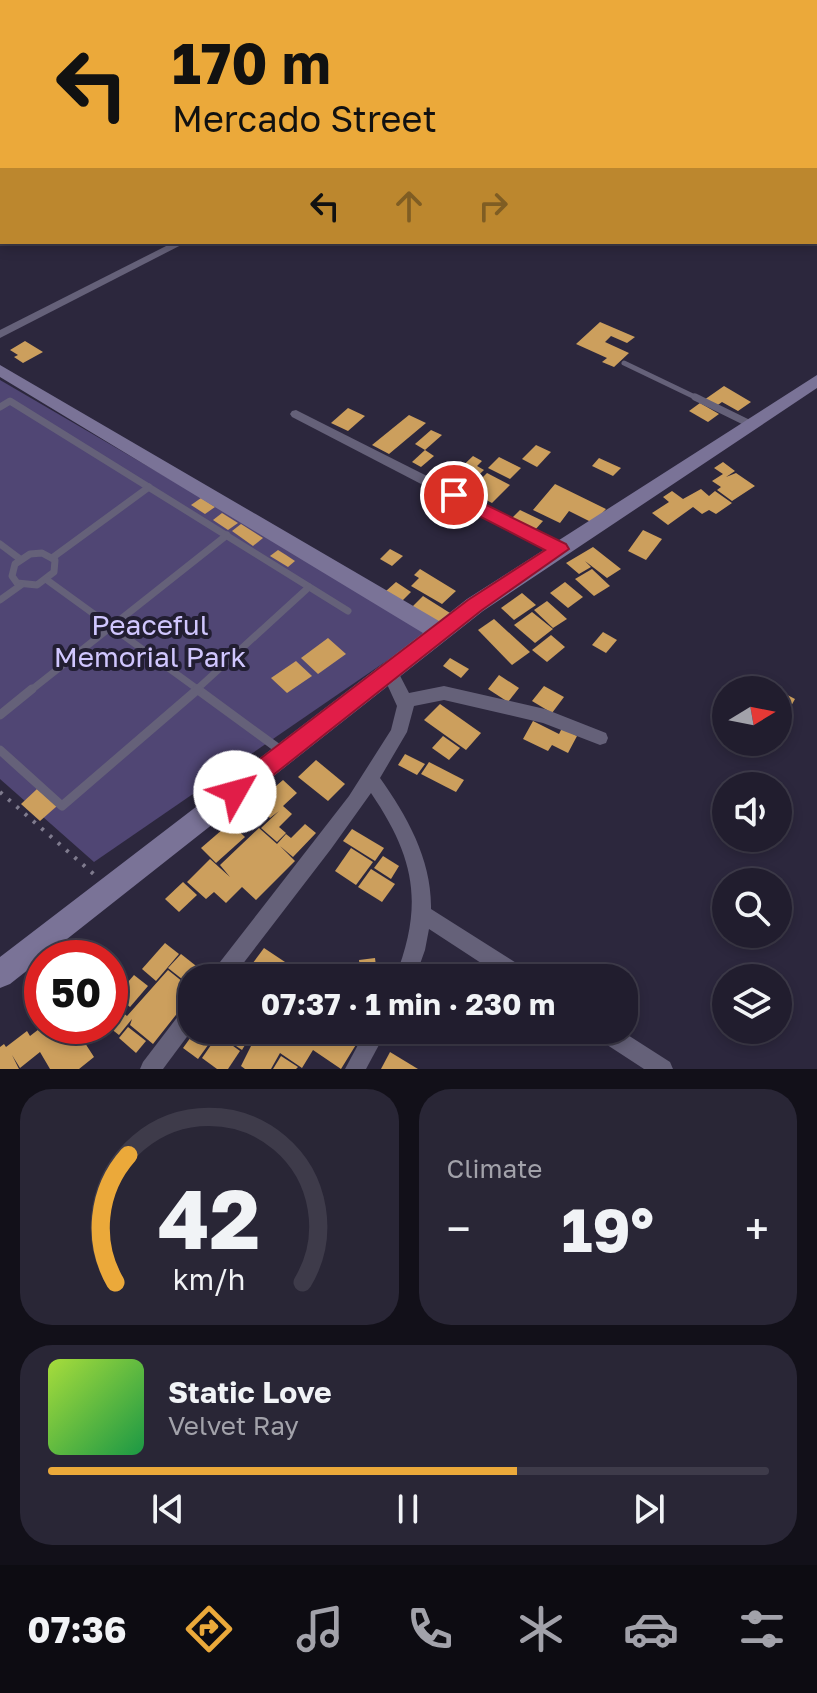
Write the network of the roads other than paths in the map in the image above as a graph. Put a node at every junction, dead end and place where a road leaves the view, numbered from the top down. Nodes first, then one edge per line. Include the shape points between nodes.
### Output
1 (178, 244) edge
2 (0, 335) edge
3 (624, 363) dead end
4 (0, 370) edge
5 (817, 380) edge
6 (0, 407) edge
7 (296, 414) dead end
8 (750, 424) junction
9 (149, 487) junction
10 (227, 535) junction
11 (0, 544) edge
12 (559, 549) junction
13 (52, 558) junction
14 (20, 559) junction
15 (47, 580) junction
16 (21, 585) junction
17 (309, 587) junction
18 (0, 600) edge
19 (348, 611) dead end
20 (113, 628) junction
21 (440, 632) junction
22 (389, 671) junction
23 (198, 689) junction
24 (405, 701) junction
25 (0, 715) edge
26 (600, 738) dead end
27 (0, 750) edge
28 (285, 753) junction
29 (371, 779) junction
30 (421, 913) junction
31 (231, 964) edge
32 (411, 964) edge
33 (500, 964) edge
34 (0, 974) edge
35 (178, 1032) edge
36 (369, 1044) edge
37 (624, 1044) edge
38 (150, 1069) edge
39 (355, 1069) edge
40 (663, 1069) edge

1 - 2 street
3 - 8 lane
4 - 21 main road
5 - 8 main road
6 - 9 lane via 10,401
7 - 12 street
8 - 12 main road
9 - 10 lane
9 - 13 lane
10 - 17 lane
10 - 20 lane
11 - 14 lane
12 - 21 main road
13 - 14 lane via 37,553
13 - 15 lane via 56,566
14 - 16 lane via 12,576
15 - 16 lane
15 - 20 lane
16 - 18 lane
17 - 19 lane
17 - 23 lane
20 - 23 lane
20 - 25 lane
21 - 22 main road
22 - 24 street
22 - 28 main road
23 - 27 lane via 62,806
23 - 28 lane
24 - 26 street via 444,693 545,716
24 - 29 street via 404,720
28 - 34 main road
29 - 30 street via 412,843 420,873
29 - 31 street
30 - 32 street
30 - 33 street
35 - 38 street
36 - 39 street
37 - 40 street

